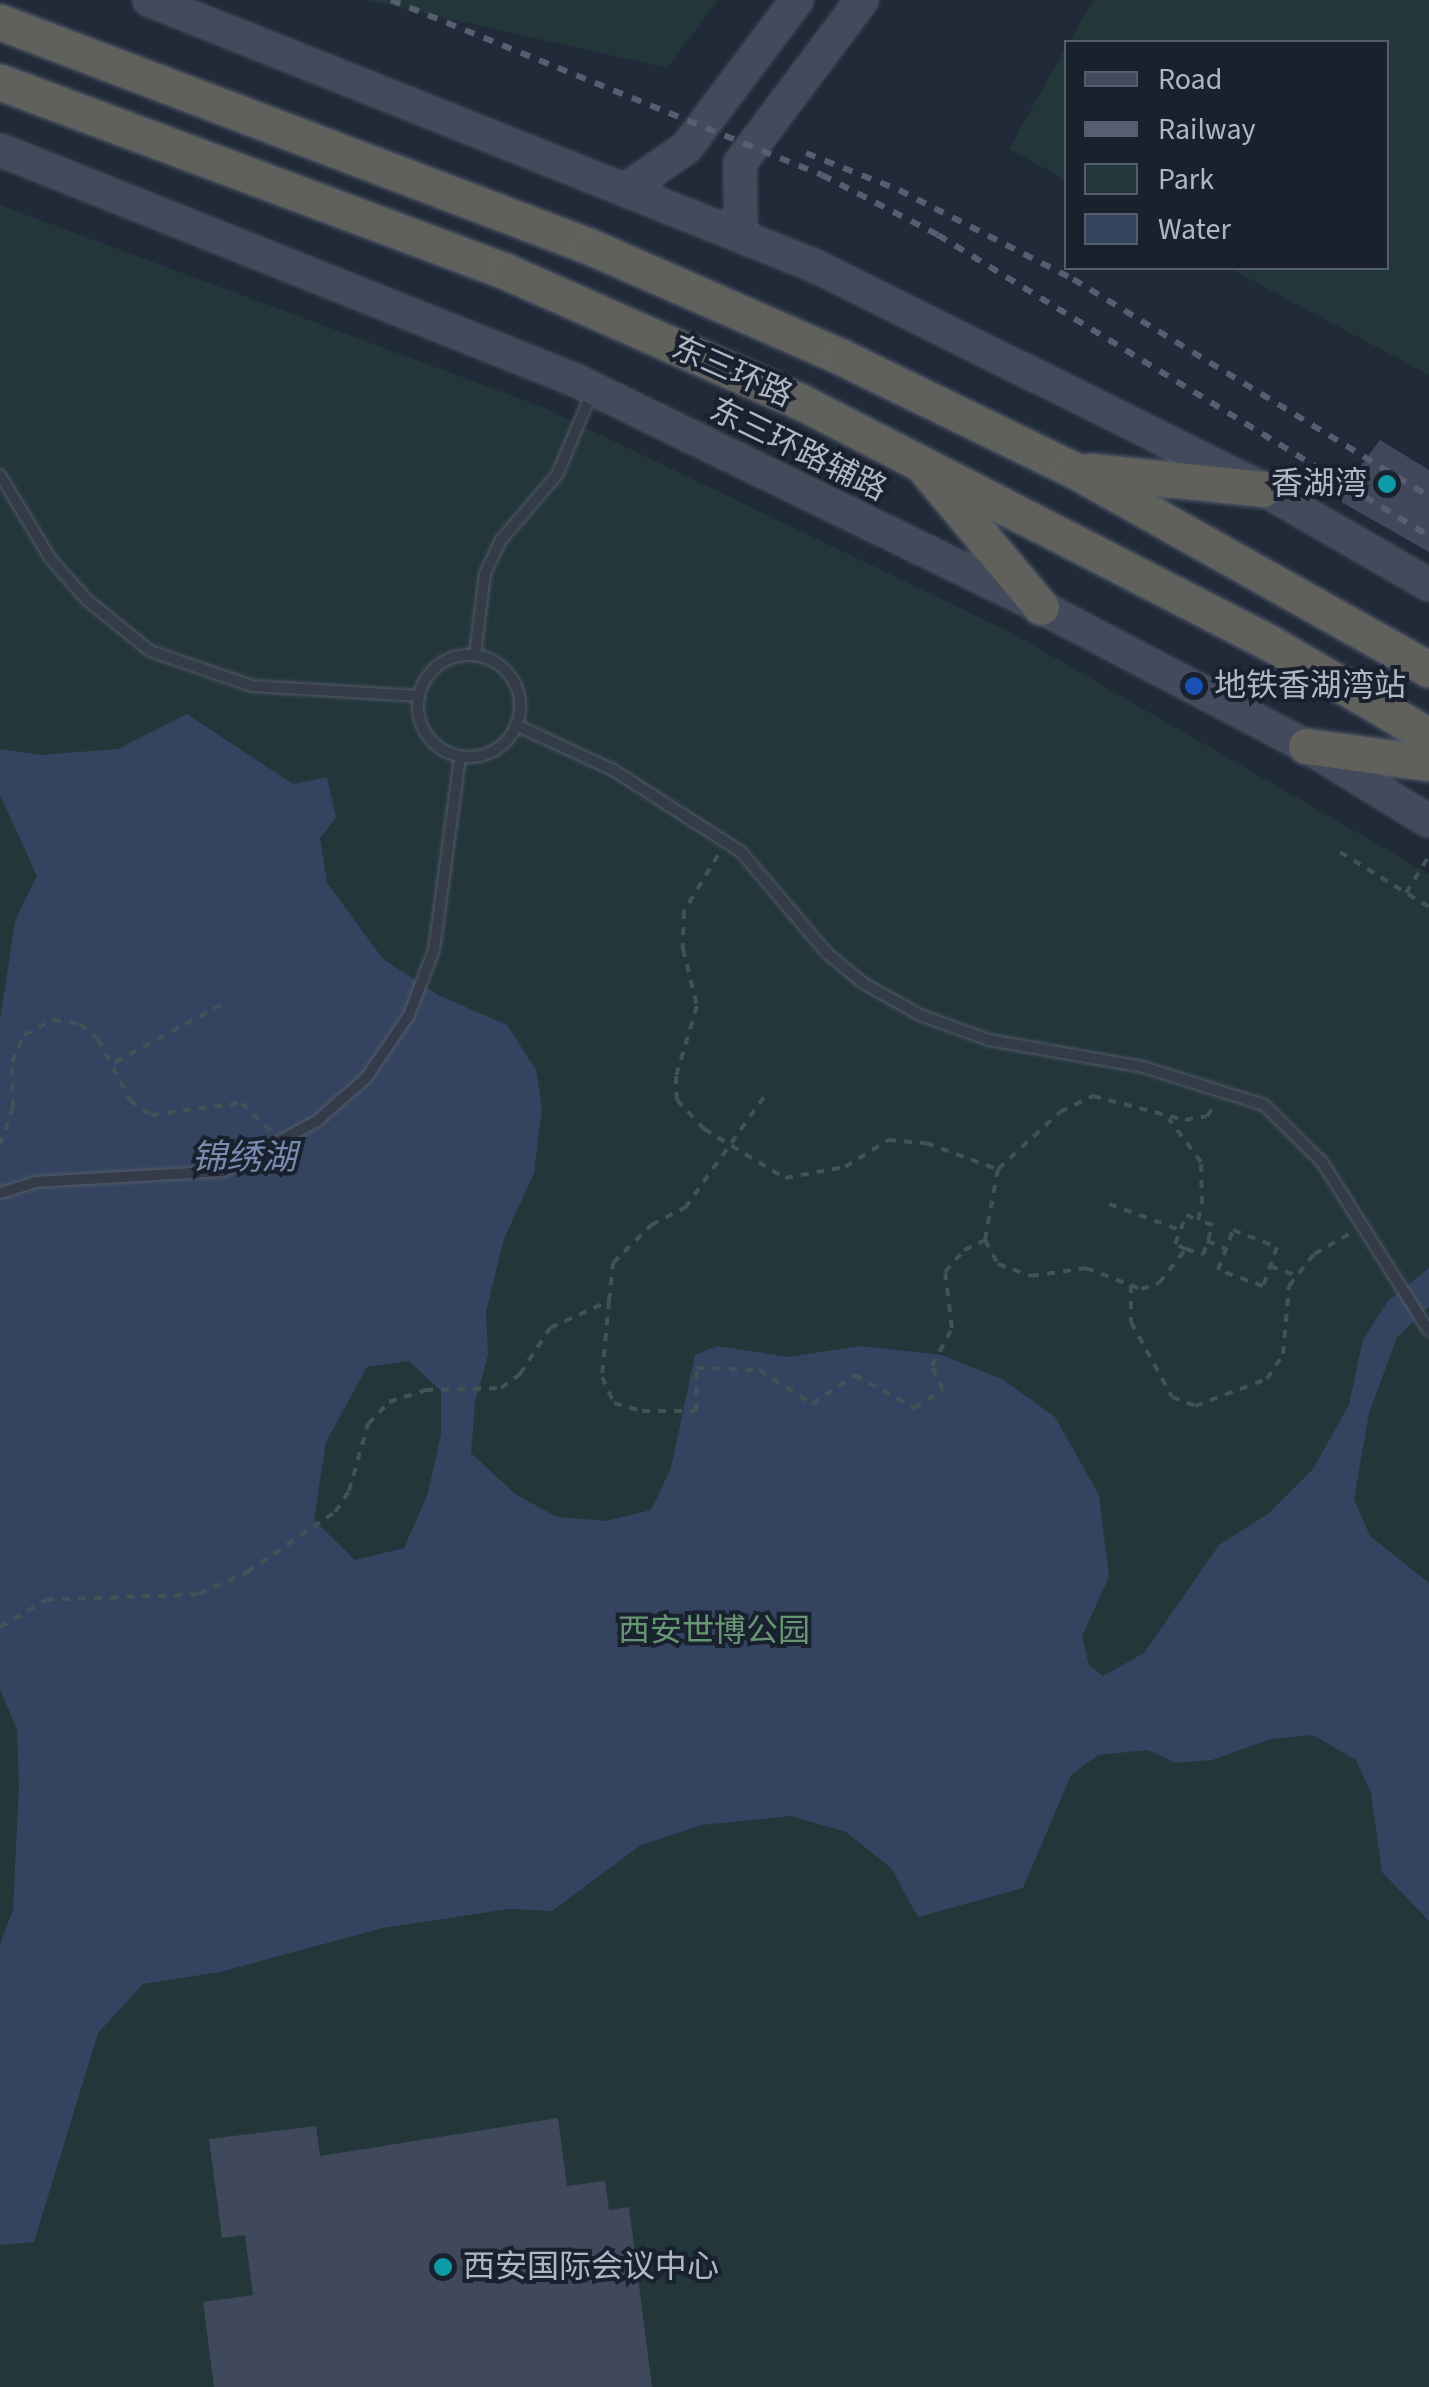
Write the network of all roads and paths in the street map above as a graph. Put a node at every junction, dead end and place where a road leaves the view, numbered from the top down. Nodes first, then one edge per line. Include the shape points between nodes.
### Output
1 (148, 0) edge
2 (797, 0) edge
3 (862, 0) edge
4 (0, 22) edge
5 (0, 82) edge
6 (0, 150) edge
7 (626, 190) junction
8 (741, 236) junction
9 (594, 389) junction
10 (918, 460) junction
11 (1072, 469) junction
12 (0, 474) edge
13 (1263, 489) junction
14 (1429, 585) edge
15 (1041, 606) junction
16 (475, 655) junction
17 (1429, 669) edge
18 (420, 696) junction
19 (516, 725) junction
20 (1429, 736) edge
21 (1306, 746) junction
22 (460, 757) junction
23 (1429, 764) edge
24 (1429, 821) edge
25 (726, 842) junction
26 (1340, 852) dead end
27 (1429, 856) edge
28 (1406, 893) junction
29 (1429, 907) edge
30 (221, 1005) dead end
31 (114, 1062) junction
32 (1223, 1089) junction
33 (764, 1097) dead end
34 (1170, 1119) junction
35 (278, 1142) junction
36 (0, 1145) edge
37 (729, 1146) junction
38 (998, 1169) junction
39 (0, 1193) edge
40 (1109, 1204) dead end
41 (1198, 1220) junction
42 (1362, 1227) junction
43 (1180, 1230) junction
44 (985, 1240) junction
45 (1207, 1241) junction
46 (1186, 1249) junction
47 (1226, 1249) junction
48 (1270, 1266) junction
49 (1296, 1276) junction
50 (1131, 1285) junction
51 (609, 1302) junction
52 (1426, 1327) edge
53 (0, 1627) edge

1 - 7 main road
2 - 7 main road via 687,146
3 - 8 main road via 740,162
4 - 11 highway, 东三环路 via 592,247
5 - 10 highway, 东三环路 via 506,271
6 - 9 main road, 东三环路辅路
7 - 8 main road
8 - 13 main road via 898,305
9 - 15 main road, 东三环路辅路
9 - 16 lane via 557,475 501,540 485,574
10 - 15 highway
10 - 20 highway, 东三环路 via 1270,643
11 - 13 highway
11 - 17 highway, 东三环路
12 - 18 lane via 50,558 86,600 150,651 252,686
13 - 14 main road
15 - 21 main road, 东三环路辅路
16 - 18 lane via 443,662
16 - 19 lane via 491,660 515,683
18 - 22 lane via 427,736
19 - 22 lane via 488,754
19 - 25 lane via 613,770
21 - 23 highway
21 - 24 main road, 东三环路辅路
22 - 35 lane via 434,950 409,1015 366,1078 317,1121
25 - 32 lane via 827,953 863,983 920,1014 990,1040
25 - 37 path via 684,911 683,949 697,1006 676,1076 677,1100
26 - 28 path
27 - 28 path
28 - 29 path
30 - 31 path
31 - 35 path via 130,1100 151,1115 241,1104
31 - 36 path via 80,1024 38,1025 24,1035 12,1062 13,1107
32 - 34 path via 1207,1116
32 - 42 lane via 1264,1105 1302,1136
33 - 37 path
34 - 38 path via 1093,1096 1060,1112
34 - 41 path via 1201,1162
35 - 39 lane via 224,1171 36,1182
37 - 38 path via 785,1178 845,1167 888,1140 926,1142
37 - 51 path via 684,1208 652,1225 613,1264
38 - 44 path
40 - 43 path
41 - 43 path via 1186,1215
41 - 45 path via 1213,1225
42 - 49 path via 1314,1254
42 - 52 lane
43 - 46 path via 1175,1244
44 - 50 path via 998,1264 1012,1271 1102,1270
44 - 51 path via 964,1250 945,1272 952,1328 932,1366 943,1390 914,1408 856,1375 812,1404 759,1370 697,1368 696,1410 614,1403 602,1377
45 - 46 path via 1203,1255
45 - 47 path
46 - 50 path via 1159,1283
47 - 48 path via 1233,1230 1278,1247
47 - 48 path via 1218,1270 1262,1286
48 - 49 path
49 - 50 path via 1282,1315 1282,1354 1267,1379 1195,1406 1172,1397 1131,1322
51 - 53 path via 550,1328 520,1374 480,1392 433,1390 389,1402 368,1424 349,1491 335,1512 247,1572 199,1594 46,1600

